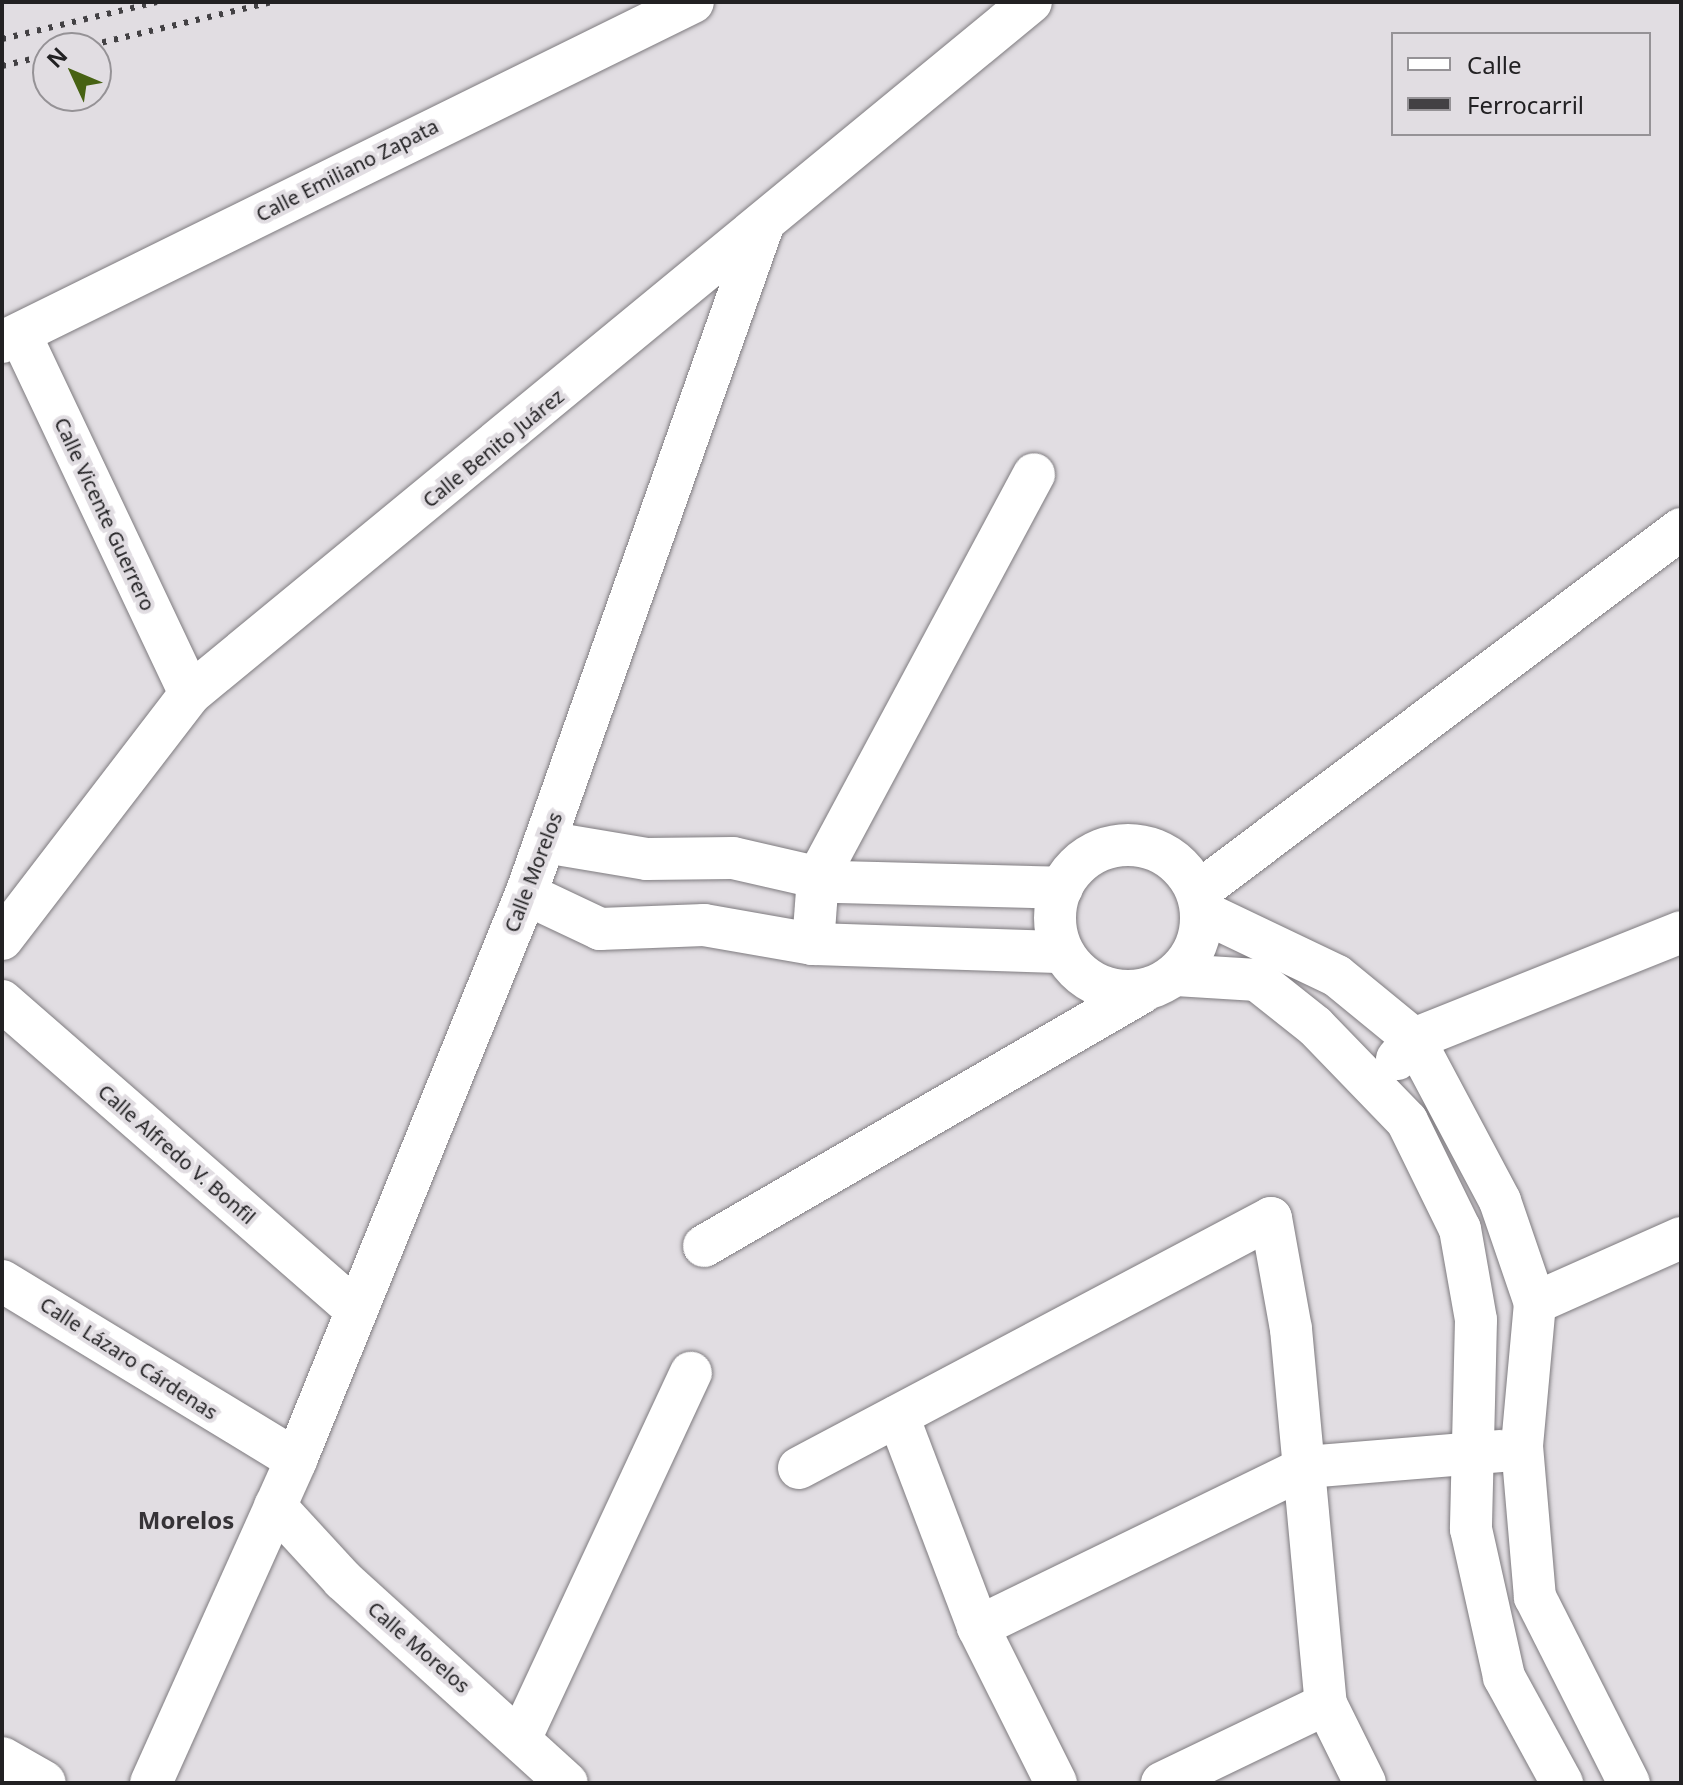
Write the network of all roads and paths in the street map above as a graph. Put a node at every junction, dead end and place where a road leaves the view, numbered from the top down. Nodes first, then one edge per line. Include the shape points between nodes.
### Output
1 (693, 2) edge
2 (1031, 2) edge
3 (762, 228) junction
4 (11, 338) edge
5 (1034, 474) dead end
6 (1681, 529) edge
7 (190, 694) junction
8 (545, 842) junction
9 (818, 877) junction
10 (1062, 888) junction
11 (526, 894) junction
12 (1200, 902) junction
13 (1681, 932) edge
14 (2, 939) edge
15 (813, 944) junction
16 (1059, 952) junction
17 (1158, 984) junction
18 (2, 1001) edge
19 (1414, 1039) junction
20 (1376, 1084) junction
21 (1681, 1238) edge
22 (704, 1246) dead end
23 (2, 1281) edge
24 (1535, 1303) junction
25 (353, 1307) junction
26 (691, 1373) dead end
27 (898, 1416) junction
28 (1522, 1446) junction
29 (1473, 1457) junction
30 (296, 1460) junction
31 (1306, 1467) junction
32 (799, 1468) dead end
33 (275, 1506) junction
34 (978, 1627) junction
35 (1326, 1704) junction
36 (521, 1737) junction
37 (2, 1759) edge
38 (44, 1783) edge
39 (151, 1783) edge
40 (567, 1783) edge
41 (1056, 1783) edge
42 (1162, 1783) edge
43 (1365, 1783) edge
44 (1562, 1783) edge
45 (1629, 1783) edge

1 - 4 street, Calle Emiliano Zapata
2 - 3 street, Calle Benito Juárez
3 - 7 street, Calle Benito Juárez
3 - 8 street, Calle Morelos
4 - 7 street, Calle Vicente Guerrero
5 - 9 street
6 - 12 street
7 - 14 street, Calle Benito Juárez
8 - 9 street via 647,859 733,858
8 - 11 street, Calle Morelos
9 - 10 street
9 - 15 street
10 - 12 street via 1076,862 1121,843 1167,854
10 - 16 street via 1053,904
11 - 15 street via 600,929 704,925
11 - 25 street, Calle Morelos
12 - 17 street via 1199,943
12 - 19 street via 1337,976
13 - 19 street
15 - 16 street
16 - 17 street via 1093,986
17 - 20 street via 1257,980
17 - 22 street
18 - 25 street, Calle Alfredo V. Bonfil
19 - 20 street
19 - 24 street via 1500,1201
20 - 29 street via 1407,1121 1460,1229 1476,1320
21 - 24 street
23 - 30 street, Calle Lázaro Cárdenas
24 - 28 street
25 - 30 street, Calle Morelos
26 - 36 street
27 - 31 street via 1271,1218
27 - 32 street
27 - 34 street
28 - 29 street
28 - 45 street via 1535,1597
29 - 31 street
29 - 44 street via 1471,1529 1504,1677
30 - 33 street, Calle Morelos
31 - 34 street
31 - 35 street
33 - 36 street, Calle Morelos via 343,1580
33 - 39 street, Calle Morelos
34 - 41 street
35 - 42 street
35 - 43 street
36 - 40 street, Calle Morelos
37 - 38 street

